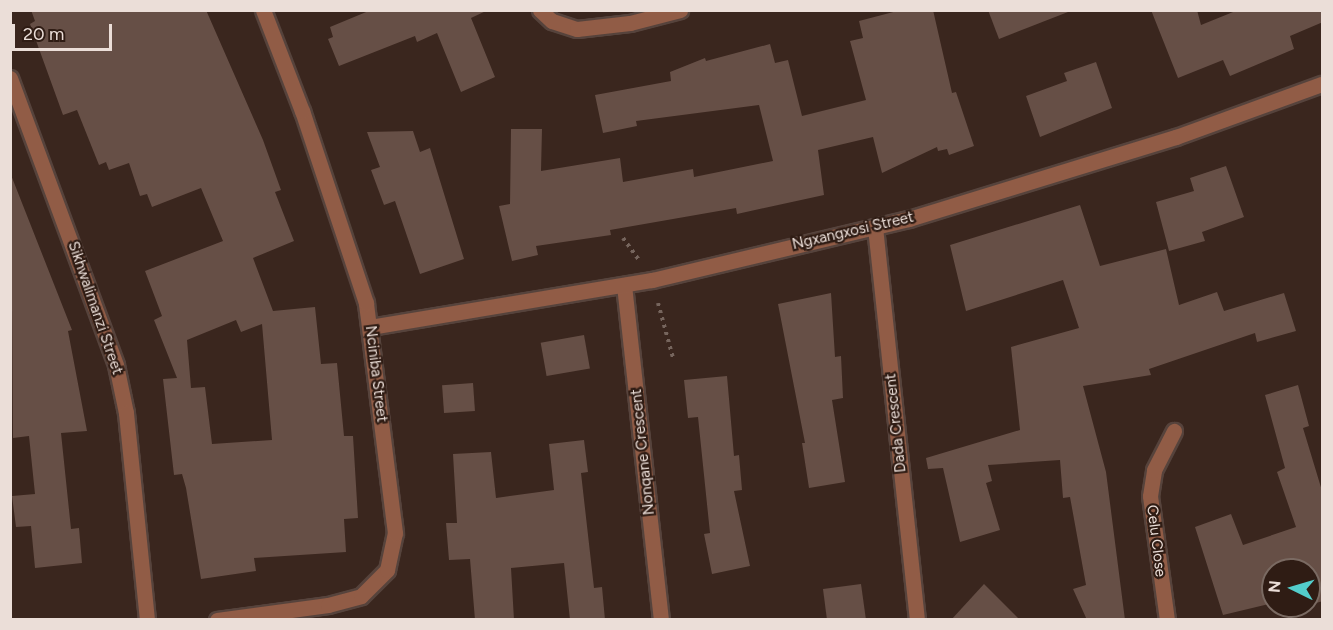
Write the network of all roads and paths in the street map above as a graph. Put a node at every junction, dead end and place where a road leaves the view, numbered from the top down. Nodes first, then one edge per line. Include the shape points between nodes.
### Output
1 (263, 10) edge
2 (540, 10) edge
3 (681, 10) edge
4 (10, 78) edge
5 (1323, 84) edge
6 (875, 227) junction
7 (624, 285) junction
8 (370, 327) junction
9 (1174, 431) dead end
10 (147, 620) edge
11 (217, 620) edge
12 (661, 620) edge
13 (917, 620) edge
14 (1167, 620) edge

1 - 8 street, Nciniba Street via 302,111 359,280
2 - 3 street via 552,21 577,29 630,23
4 - 10 street, Sikhwalimanzi Street via 116,365 126,413
5 - 6 street, Ngxangxosi Street via 1133,151
6 - 7 street, Ngxangxosi Street
6 - 13 street, Dada Crescent
7 - 8 street, Ngxangxosi Street
7 - 12 street, Nonqane Crescent
8 - 11 street, Nciniba Street via 394,519 392,557 387,570 372,589 350,599
9 - 14 street, Celu Close via 1154,470 1150,496

